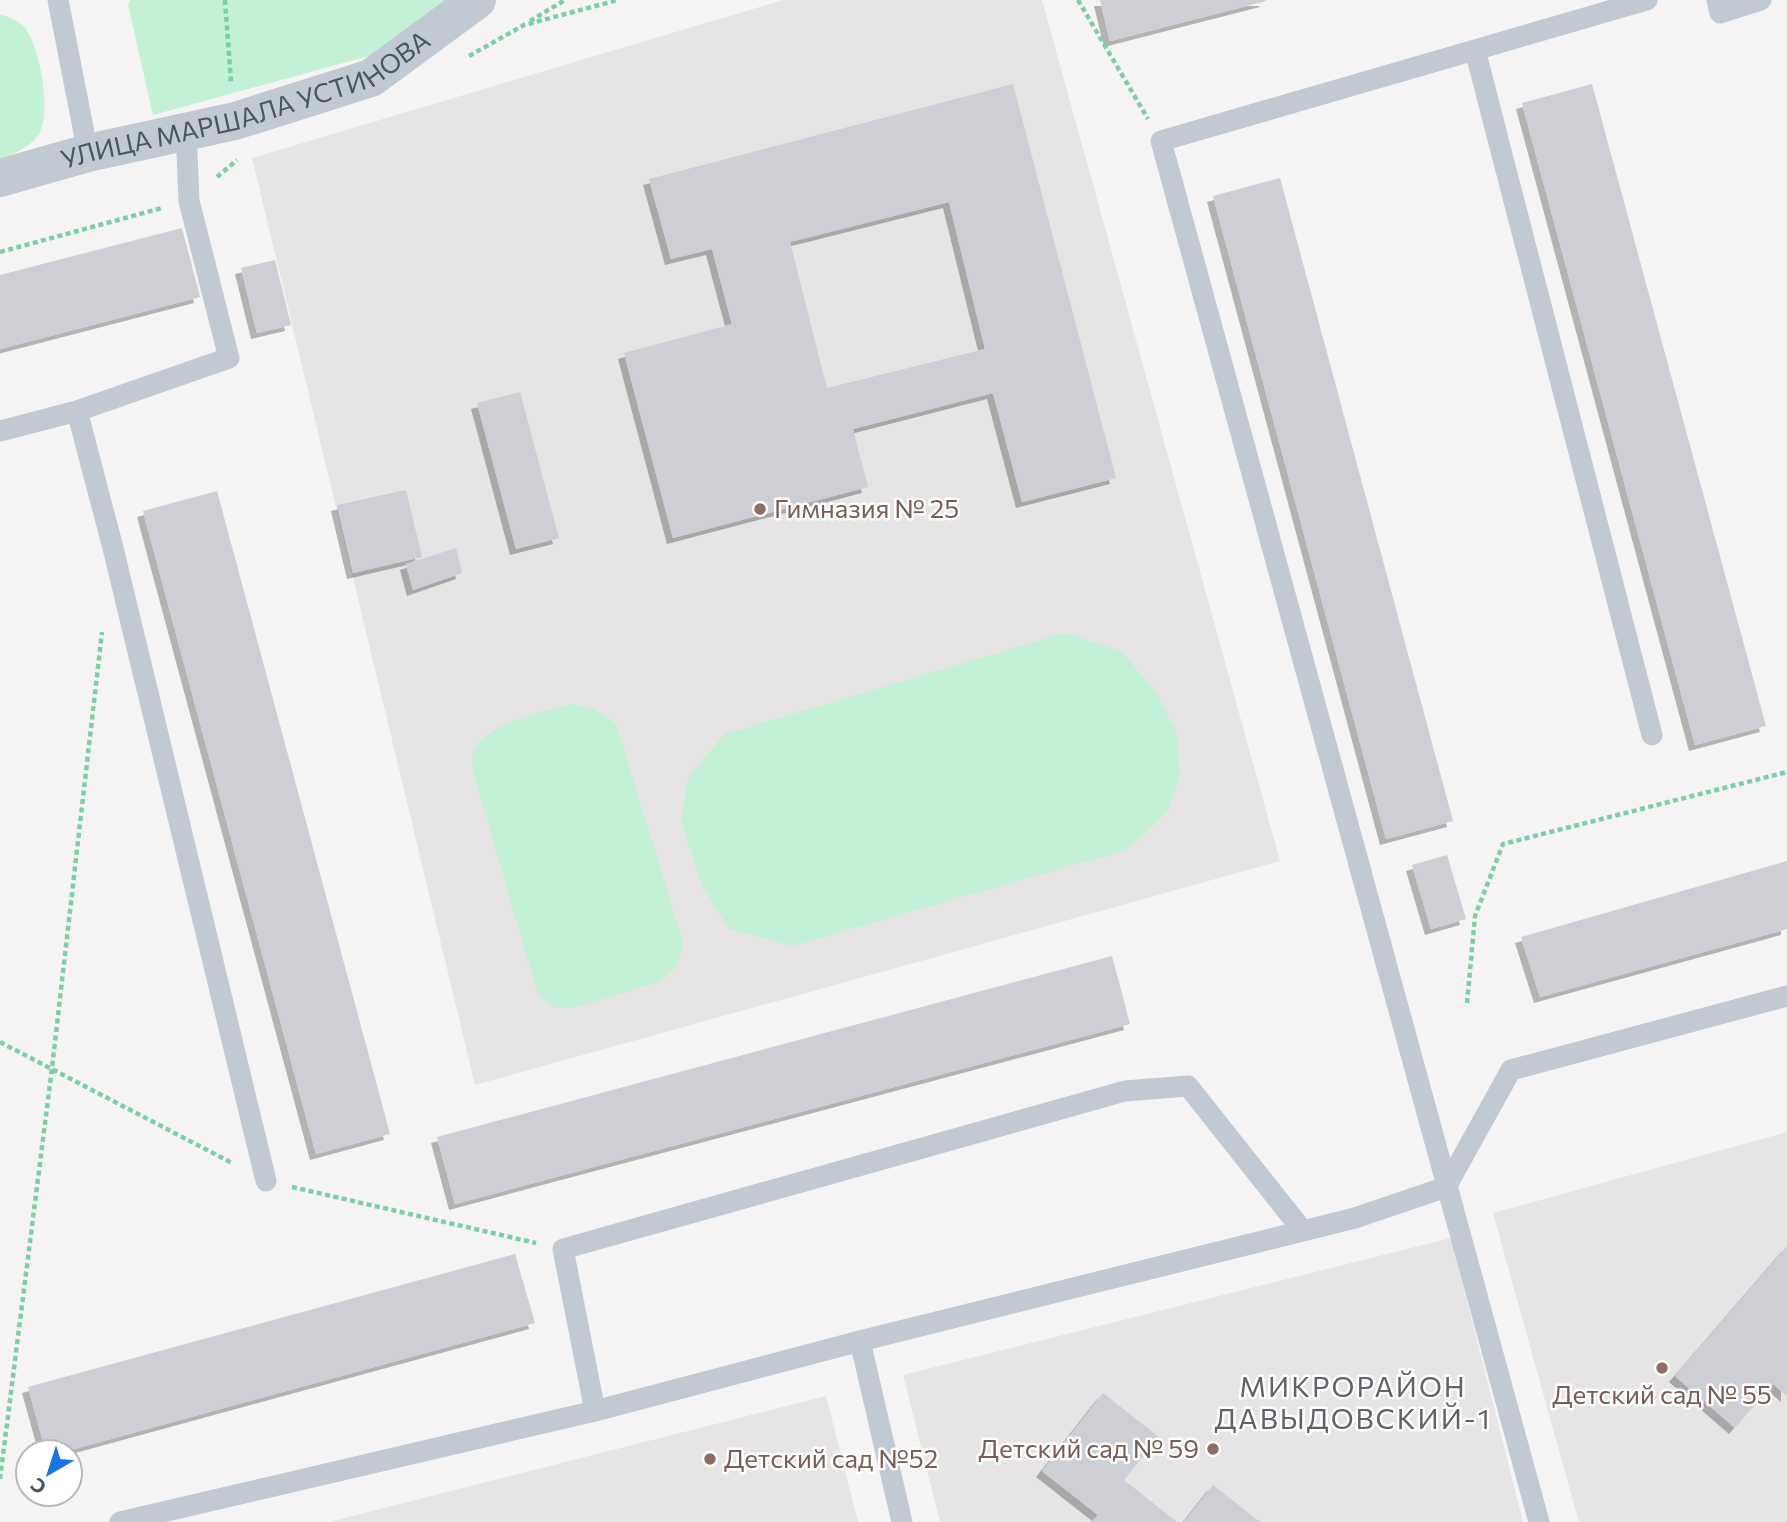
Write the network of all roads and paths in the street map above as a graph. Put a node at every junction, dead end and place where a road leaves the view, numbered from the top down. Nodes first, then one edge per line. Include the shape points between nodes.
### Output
1 (58, 0) edge
2 (225, 0) edge
3 (477, 0) edge
4 (565, 0) edge
5 (1078, 0) edge
6 (1647, 0) edge
7 (1717, 0) edge
8 (1760, 0) edge
9 (524, 25) dead end
10 (1475, 50) junction
11 (231, 82) dead end
12 (186, 131) junction
13 (1161, 141) junction
14 (88, 153) junction
15 (0, 178) edge
16 (77, 411) junction
17 (0, 431) edge
18 (103, 627) dead end
19 (1652, 735) dead end
20 (1787, 772) edge
21 (1787, 996) edge
22 (1467, 1003) dead end
23 (267, 1181) dead end
24 (1446, 1187) junction
25 (1303, 1231) junction
26 (860, 1341) junction
27 (595, 1411) junction
28 (0, 1479) edge
29 (120, 1522) edge
30 (902, 1522) edge
31 (1539, 1522) edge

1 - 14 lane
2 - 11 path
3 - 12 street, УЛИЦА МАРШАЛА УСТИНОВА via 371,78 235,121
4 - 9 path
5 - 13 path
6 - 10 lane
7 - 8 lane via 1720,13
10 - 13 lane
10 - 19 lane
12 - 14 street, УЛИЦА МАРШАЛА УСТИНОВА
12 - 16 lane via 189,201 229,358
13 - 24 lane
14 - 15 street, УЛИЦА МАРШАЛА УСТИНОВА
16 - 17 lane
16 - 23 lane
18 - 28 path
20 - 22 path via 1503,844 1475,916
21 - 24 lane via 1511,1070
24 - 25 lane
24 - 31 lane
25 - 26 lane
25 - 27 lane via 1188,1086 1125,1091 563,1249
26 - 27 lane
26 - 30 lane
27 - 29 lane

